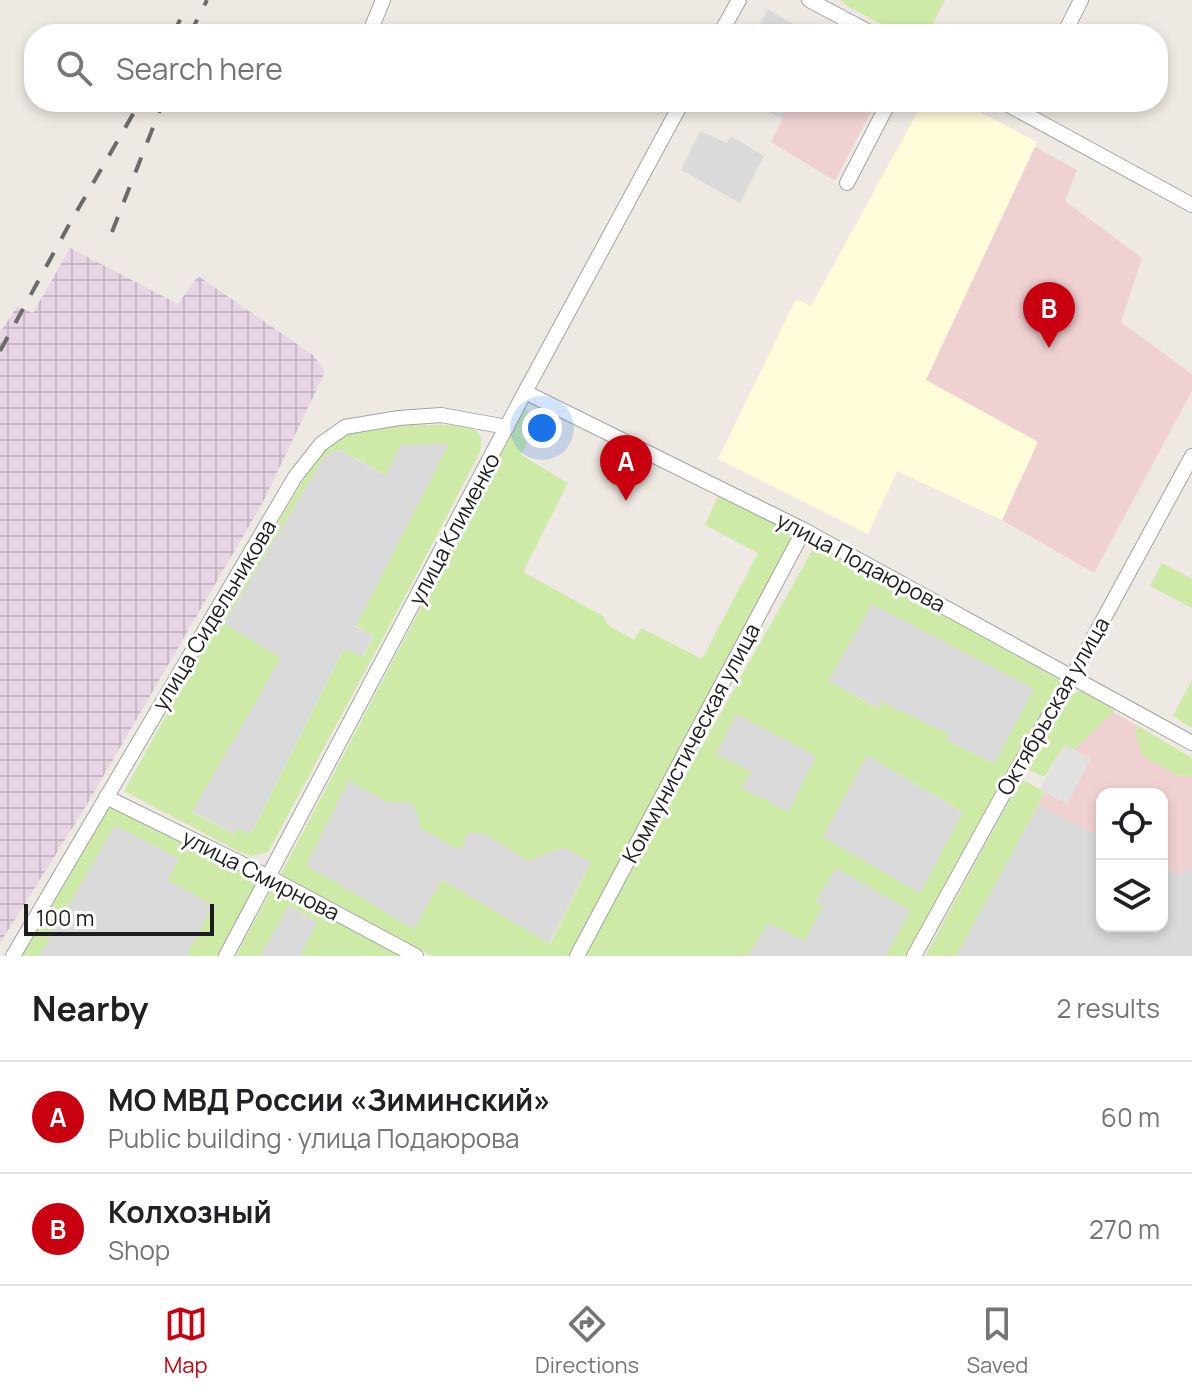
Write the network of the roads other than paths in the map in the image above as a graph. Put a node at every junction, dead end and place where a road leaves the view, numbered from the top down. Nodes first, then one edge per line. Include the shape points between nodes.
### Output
1 (383, 0) edge
2 (739, 0) edge
3 (809, 0) edge
4 (1081, 0) edge
5 (373, 24) edge
6 (726, 24) edge
7 (854, 24) edge
8 (1069, 24) edge
9 (677, 112) edge
10 (884, 112) edge
11 (1034, 112) edge
12 (847, 183) dead end
13 (1192, 205) edge
14 (525, 392) junction
15 (507, 427) junction
16 (1192, 456) edge
17 (804, 530) junction
18 (1072, 677) junction
19 (1192, 743) edge
20 (106, 797) junction
21 (269, 877) junction
22 (13, 956) edge
23 (226, 956) edge
24 (416, 956) edge
25 (577, 956) edge
26 (914, 956) edge

1 - 5 street
2 - 6 street
3 - 7 street
4 - 8 street
9 - 14 street, улица Клименко
10 - 12 street
11 - 13 street
14 - 15 street, улица Клименко
14 - 17 street, улица Подаюрова
15 - 20 street, улица Сидельникова via 441,415 399,418 345,427 321,444 295,477
15 - 21 street, улица Клименко
16 - 18 street, Октябрьская улица
17 - 18 street, улица Подаюрова
17 - 25 street, Коммунистическая улица
18 - 19 street, улица Подаюрова
18 - 26 street, Октябрьская улица
20 - 21 street, улица Смирнова
20 - 22 street, улица Сидельникова
21 - 23 street, улица Клименко
21 - 24 street, улица Смирнова

